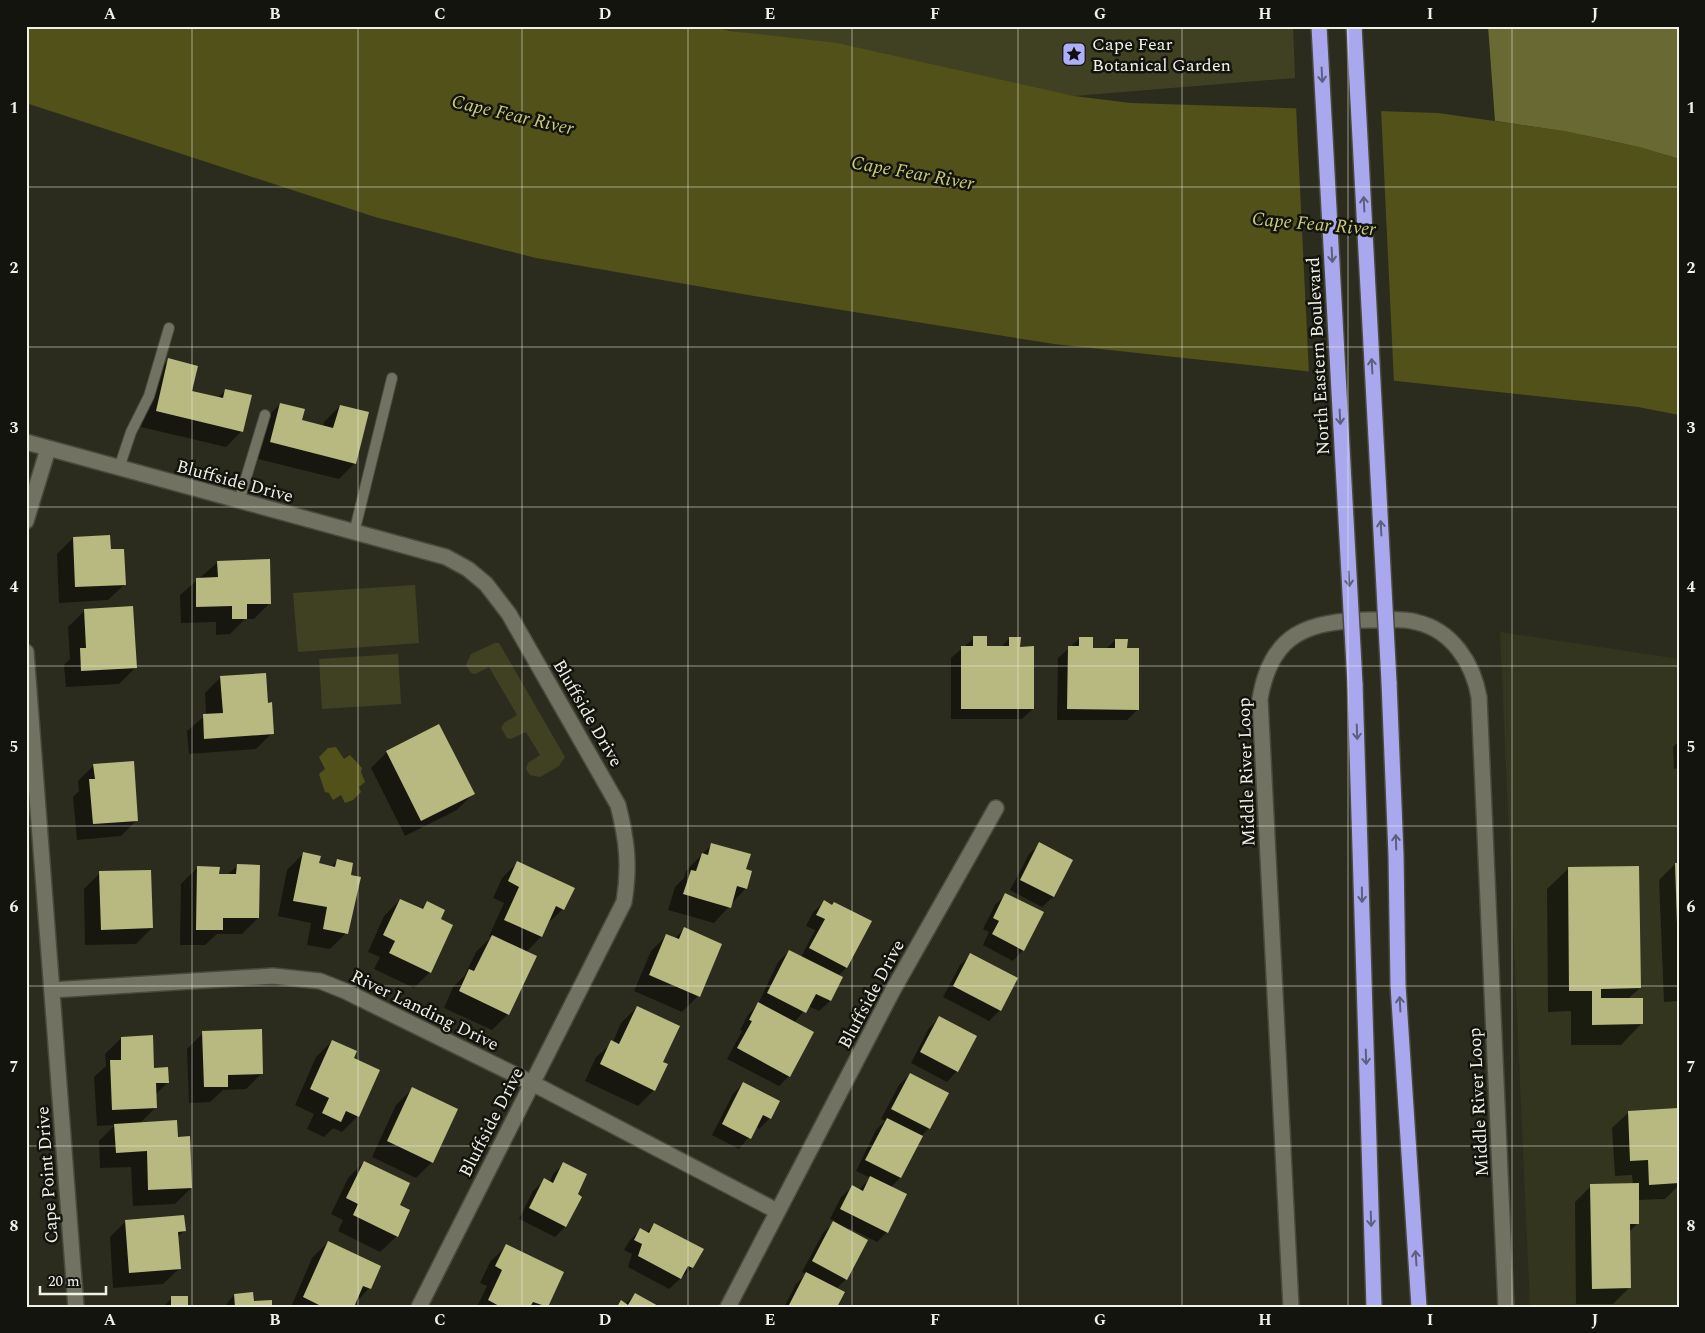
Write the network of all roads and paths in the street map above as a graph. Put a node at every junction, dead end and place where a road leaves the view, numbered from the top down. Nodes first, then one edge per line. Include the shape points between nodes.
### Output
1 (1320, 26) edge
2 (1354, 26) edge
3 (169, 328) dead end
4 (392, 378) dead end
5 (264, 415) dead end
6 (26, 442) edge
7 (48, 449) junction
8 (119, 468) junction
9 (239, 501) junction
10 (26, 521) edge
11 (354, 532) junction
12 (26, 652) edge
13 (996, 808) dead end
14 (52, 990) junction
15 (532, 1083) junction
16 (777, 1211) junction
17 (76, 1307) edge
18 (419, 1307) edge
19 (728, 1307) edge
20 (1291, 1307) edge
21 (1374, 1307) edge
22 (1419, 1307) edge
23 (1506, 1307) edge

1 -> 21 highway, North Eastern Boulevard, bridge via 1355,684
22 -> 2 highway, bridge via 1398,985 1389,682
3 - 8 lane via 149,396 131,432
4 - 11 lane
5 - 9 lane
6 - 7 street, Bluffside Drive
7 - 8 street, Bluffside Drive
7 - 10 street
8 - 9 street, Bluffside Drive
9 - 11 street, Bluffside Drive
11 - 15 street, Bluffside Drive via 446,557 486,584 509,614 618,805 626,837 628,873 624,902
12 - 14 street, Cape Point Drive
13 - 16 street, Bluffside Drive via 893,990
14 - 15 street, River Landing Drive via 272,976 320,981
14 - 17 street, Cape Point Drive
15 - 16 street, River Landing Drive
15 - 18 street, Bluffside Drive
16 - 19 street, Bluffside Drive
20 - 23 street, Middle River Loop via 1260,699 1272,660 1304,630 1336,621 1400,620 1425,625 1449,639 1468,664 1479,697

